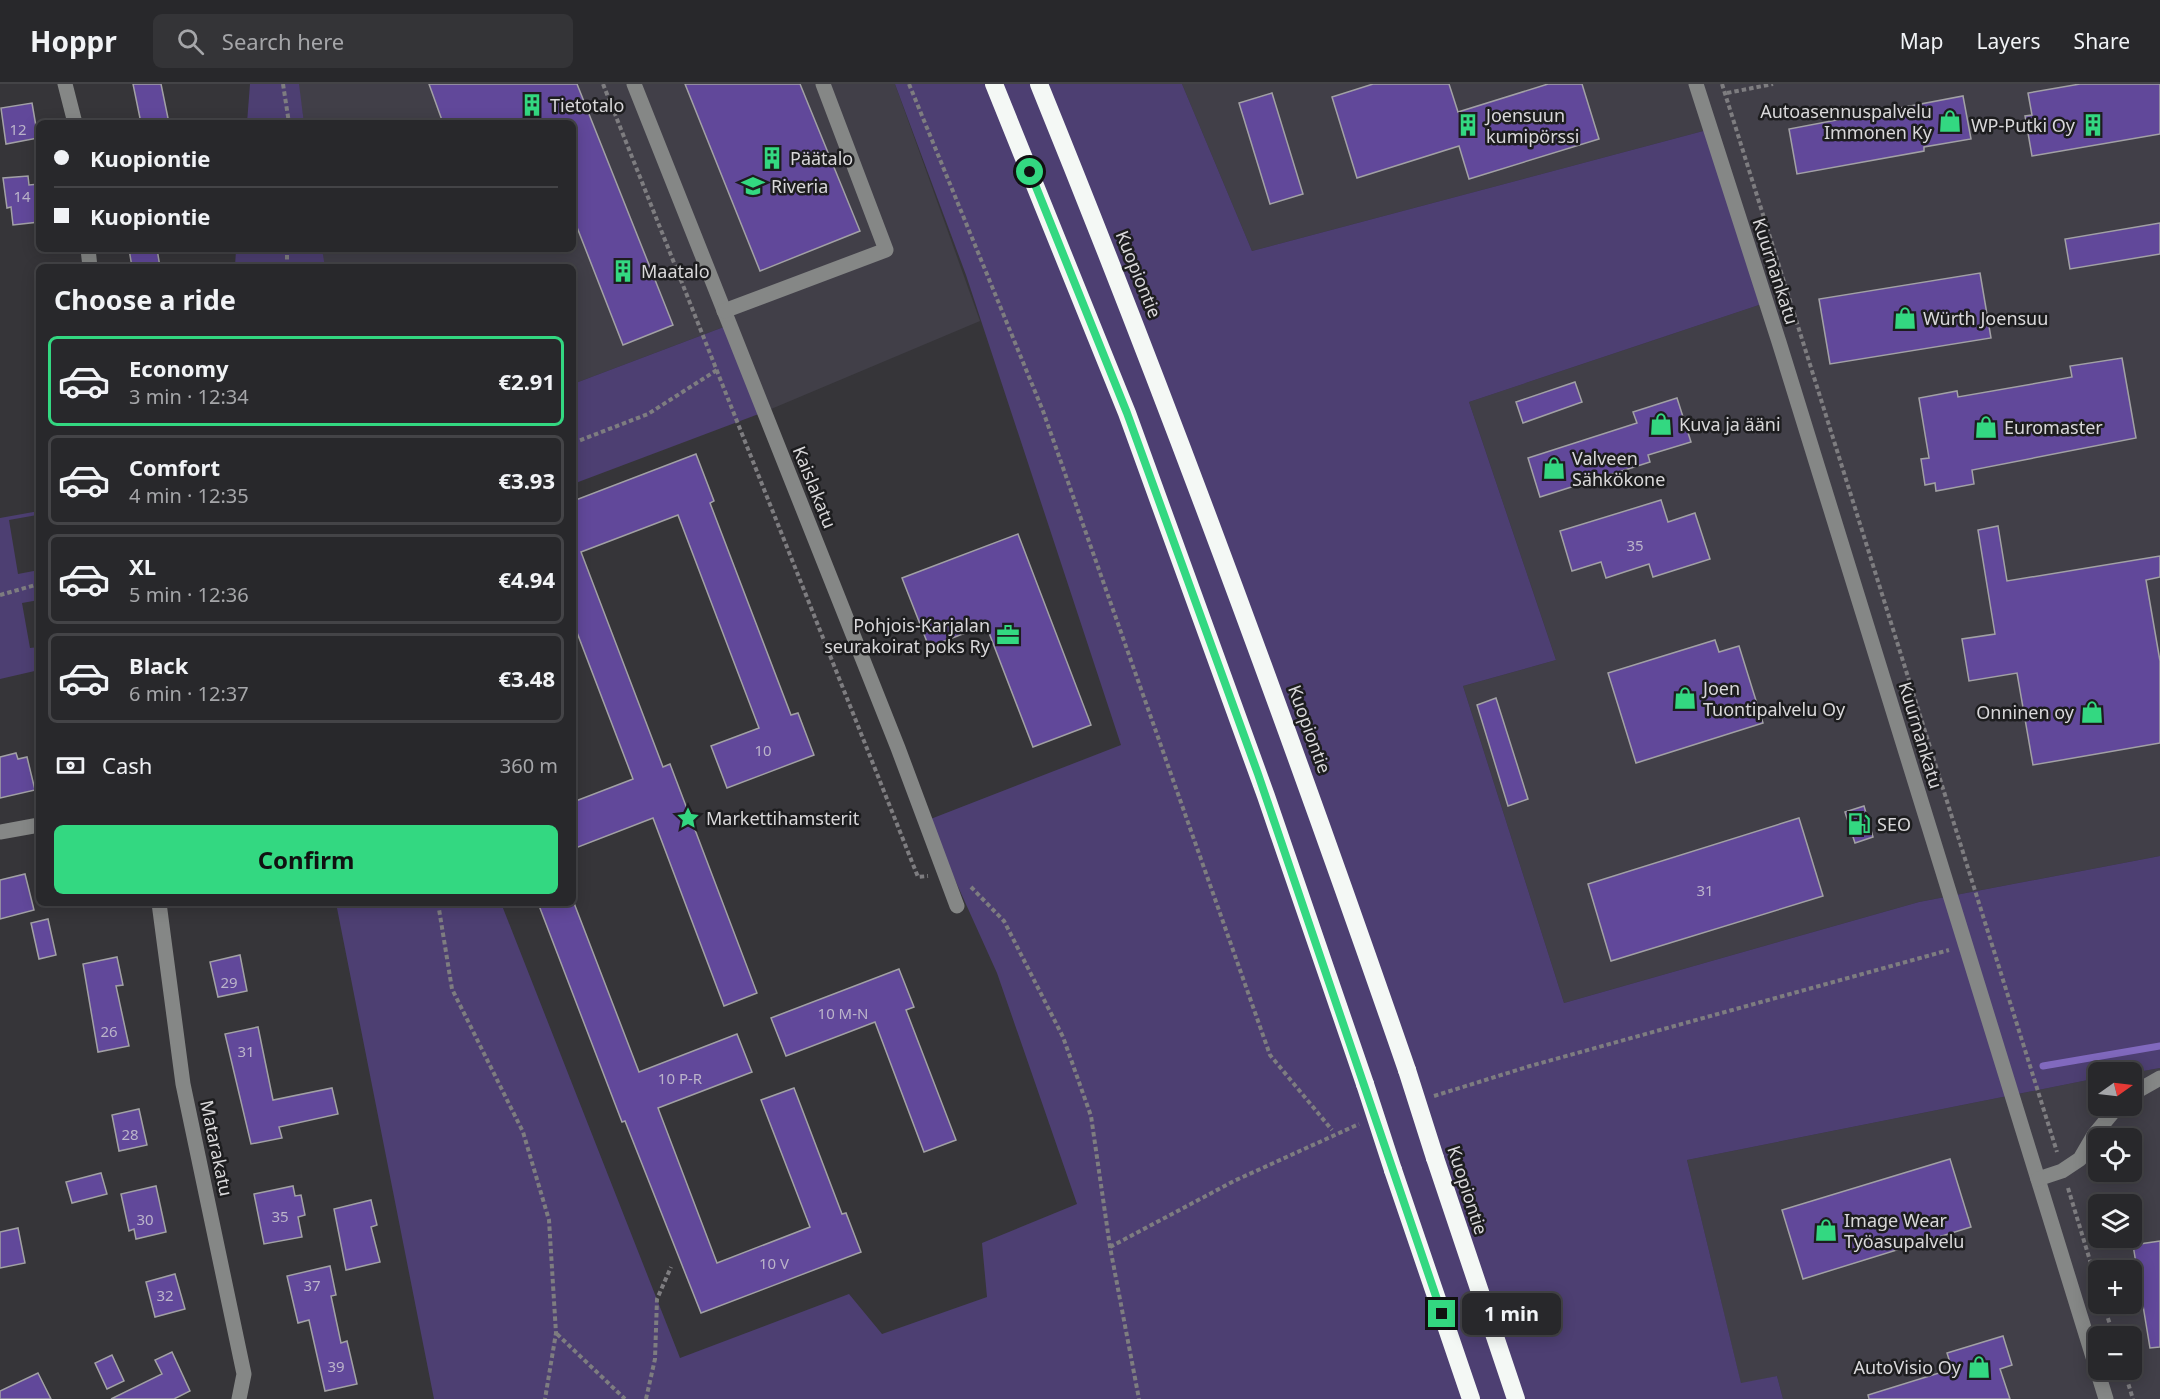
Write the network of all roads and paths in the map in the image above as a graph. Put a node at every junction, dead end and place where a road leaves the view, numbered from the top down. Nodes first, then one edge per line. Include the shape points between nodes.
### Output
1 (65, 84) edge
2 (284, 84) edge
3 (603, 84) edge
4 (634, 84) edge
5 (823, 84) edge
6 (909, 84) edge
7 (994, 84) edge
8 (1039, 84) edge
9 (1696, 84) edge
10 (1722, 84) edge
11 (1773, 84) edge
12 (1727, 93) junction
13 (74, 120) edge
14 (289, 120) edge
15 (724, 311) junction
16 (717, 370) junction
17 (576, 442) edge
18 (36, 585) edge
19 (1, 594) edge
20 (36, 826) edge
21 (0, 832) edge
22 (945, 874) junction
23 (159, 906) edge
24 (438, 906) edge
25 (957, 906) dead end
26 (1990, 938) junction
27 (1966, 945) junction
28 (2160, 1078) edge
29 (2142, 1088) edge
30 (1446, 1091) dead end
31 (2110, 1116) edge
32 (1348, 1128) dead end
33 (1332, 1130) dead end
34 (2062, 1171) junction
35 (2038, 1179) junction
36 (1110, 1247) junction
37 (2090, 1260) edge
38 (671, 1267) dead end
39 (556, 1333) junction
40 (2127, 1380) edge
41 (239, 1399) edge
42 (545, 1399) edge
43 (625, 1399) edge
44 (646, 1399) edge
45 (1139, 1399) edge
46 (1470, 1399) edge
47 (1516, 1399) edge
48 (2106, 1399) edge
49 (2133, 1399) edge

1 - 13 street
2 - 14 path
3 - 16 path
4 - 15 street, Kaislakatu
5 - 15 street via 886,250
6 - 33 path via 1043,411 1270,1055
7 - 46 highway, bridge via 1127,413 1266,796
8 - 47 highway, Kuopiontie, bridge via 1165,398 1306,778
9 - 27 street, Kuurnankatu
10 - 12 path
11 - 12 path
12 - 26 path
15 - 22 street, Kaislakatu
16 - 17 path via 648,414
16 - 22 path via 918,878
18 - 19 path
20 - 21 street
22 - 25 street, Kaislakatu
22 - 36 path via 957,872 1004,921 1063,1037 1091,1116
23 - 41 street, Matarakatu via 183,1084 244,1374
24 - 39 path via 452,989 523,1132 549,1220
26 - 27 path
26 - 34 path
27 - 30 path
27 - 35 street, Kuurnankatu
28 - 29 street
31 - 34 street via 2080,1159
32 - 36 path via 1234,1181
34 - 35 street
34 - 37 path
35 - 48 street, Kuurnankatu
36 - 45 path
38 - 44 path via 657,1299 655,1359
39 - 42 path
39 - 43 path
40 - 49 path

